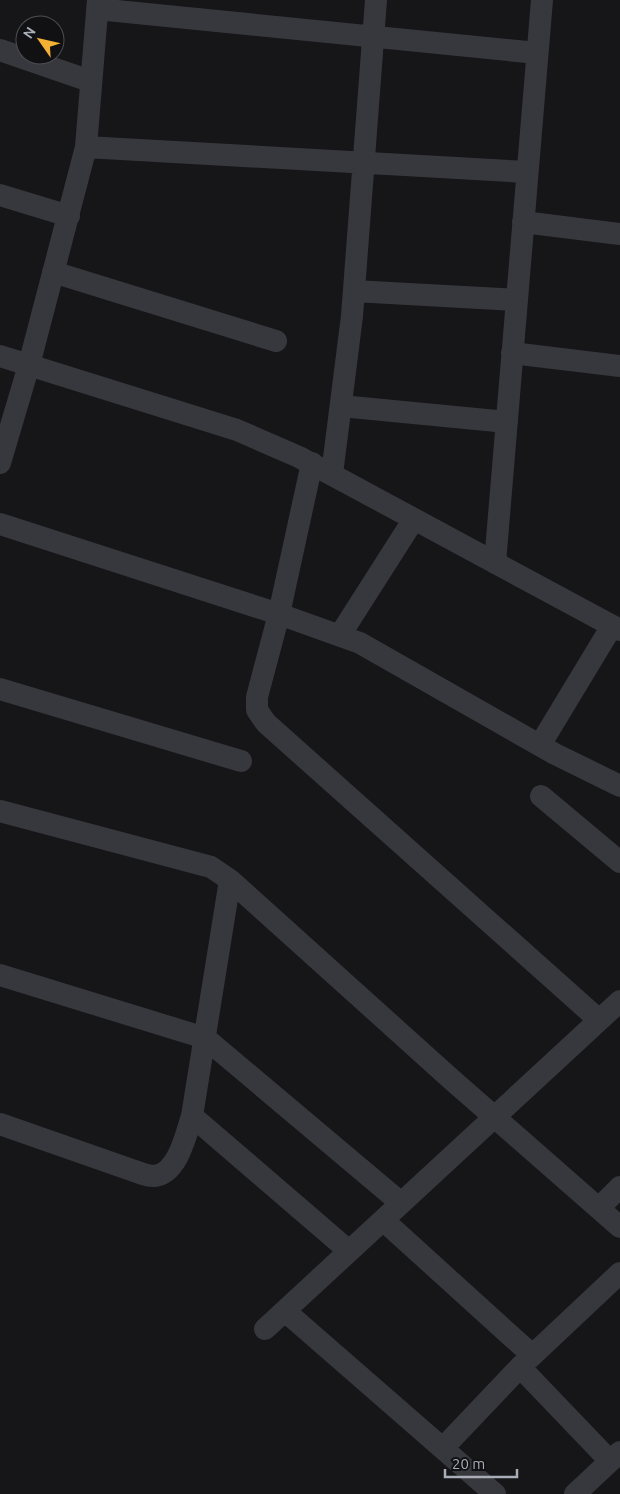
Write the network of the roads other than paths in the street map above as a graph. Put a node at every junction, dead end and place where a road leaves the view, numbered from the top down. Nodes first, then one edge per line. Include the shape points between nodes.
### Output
1 (376, 0) edge
2 (542, 0) edge
3 (97, 5) edge
4 (374, 36) junction
5 (0, 50) edge
6 (537, 52) junction
7 (90, 80) junction
8 (86, 147) junction
9 (364, 163) junction
10 (527, 172) junction
11 (0, 195) edge
12 (68, 216) junction
13 (523, 222) junction
14 (620, 234) edge
15 (54, 272) junction
16 (354, 290) junction
17 (517, 300) junction
18 (276, 341) dead end
19 (512, 354) junction
20 (0, 356) edge
21 (29, 365) junction
22 (620, 366) edge
23 (341, 406) junction
24 (507, 422) junction
25 (0, 463) edge
26 (312, 464) junction
27 (332, 474) junction
28 (414, 519) junction
29 (0, 524) edge
30 (495, 563) junction
31 (279, 614) junction
32 (616, 628) edge
33 (340, 635) junction
34 (0, 689) edge
35 (540, 746) junction
36 (241, 761) dead end
37 (620, 786) edge
38 (541, 796) dead end
39 (0, 811) edge
40 (620, 862) edge
41 (230, 880) junction
42 (0, 975) edge
43 (620, 1000) edge
44 (599, 1020) junction
45 (205, 1038) junction
46 (192, 1116) junction
47 (494, 1116) junction
48 (0, 1124) edge
49 (620, 1188) edge
50 (401, 1203) junction
51 (599, 1208) junction
52 (383, 1220) junction
53 (620, 1227) edge
54 (350, 1251) junction
55 (620, 1273) edge
56 (285, 1311) junction
57 (265, 1329) dead end
58 (526, 1361) junction
59 (443, 1448) junction
60 (615, 1456) edge
61 (496, 1494) edge
62 (575, 1494) edge

1 - 4 street
2 - 6 street
3 - 4 street
3 - 7 street
4 - 6 street
4 - 9 street
5 - 7 street
6 - 10 street
7 - 8 street
8 - 9 street
8 - 12 street
9 - 10 street
9 - 16 street
10 - 13 street
11 - 12 street
12 - 15 street
13 - 14 street
13 - 17 street
15 - 18 street
15 - 21 street
16 - 17 street
16 - 23 street
17 - 19 street
19 - 22 street
19 - 24 street
20 - 21 street
21 - 25 street
21 - 26 street via 237,430
23 - 24 street
23 - 27 street
24 - 30 street
26 - 27 street
26 - 31 street
27 - 28 street
28 - 30 street
28 - 33 street
29 - 31 street
30 - 32 street
31 - 33 street
31 - 44 street via 257,697 257,710 266,723
32 - 35 street
33 - 35 street via 360,643
34 - 36 street
35 - 37 street
38 - 40 street
39 - 41 street via 211,867
41 - 45 street
41 - 47 street
42 - 45 street
43 - 44 street
44 - 47 street
45 - 46 street
45 - 50 street
46 - 48 street via 180,1153 168,1169 156,1176
46 - 54 street
47 - 50 street
47 - 51 street
49 - 51 street
50 - 52 street
51 - 53 street
52 - 54 street
52 - 58 street
54 - 56 street
55 - 58 street
56 - 57 street
56 - 59 street
58 - 59 street
58 - 60 street
59 - 61 street
60 - 62 street

